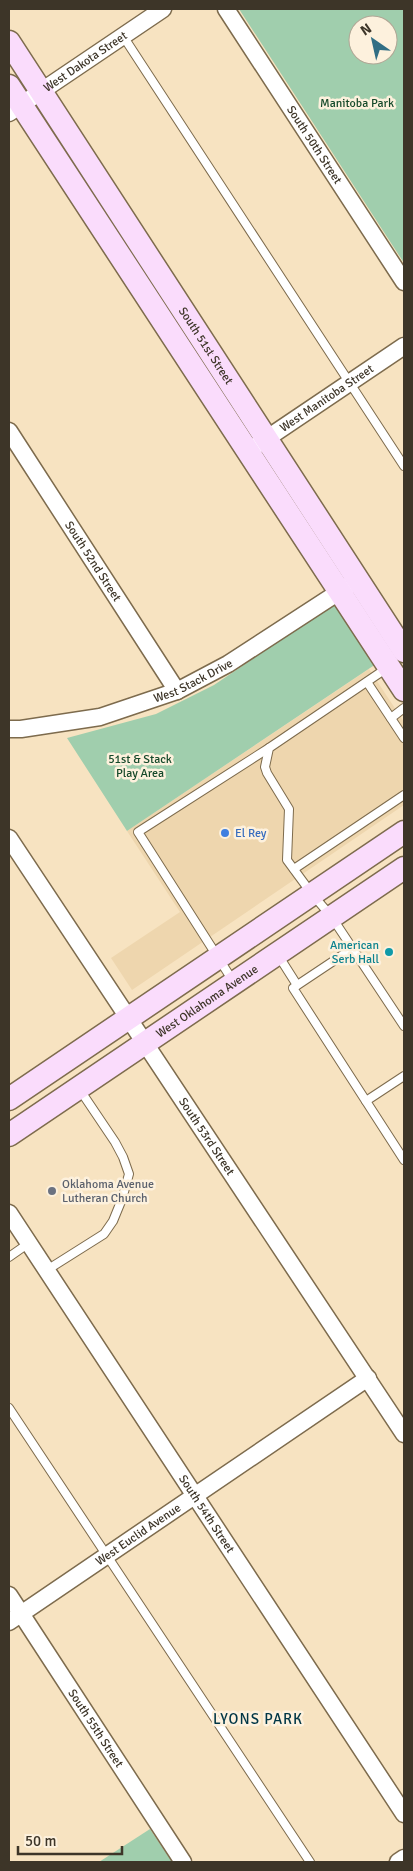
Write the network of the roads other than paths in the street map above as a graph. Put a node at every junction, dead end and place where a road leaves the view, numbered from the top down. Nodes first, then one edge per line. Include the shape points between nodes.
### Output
1 (163, 9) edge
2 (226, 9) edge
3 (123, 36) junction
4 (9, 42) edge
5 (9, 86) edge
6 (42, 92) junction
7 (15, 109) edge
8 (404, 282) edge
9 (404, 346) edge
10 (349, 383) junction
11 (9, 431) edge
12 (266, 439) junction
13 (248, 451) junction
14 (404, 466) edge
15 (358, 579) junction
16 (339, 591) junction
17 (397, 660) edge
18 (367, 682) junction
19 (404, 690) edge
20 (177, 691) junction
21 (404, 708) edge
22 (391, 718) junction
23 (9, 729) edge
24 (404, 738) edge
25 (269, 748) junction
26 (404, 795) edge
27 (404, 832) edge
28 (9, 838) edge
29 (404, 868) edge
30 (294, 870) junction
31 (312, 894) junction
32 (331, 916) junction
33 (353, 948) junction
34 (276, 954) junction
35 (217, 958) junction
36 (234, 982) junction
37 (297, 985) junction
38 (129, 1017) junction
39 (404, 1026) edge
40 (145, 1042) junction
41 (404, 1076) edge
42 (78, 1088) junction
43 (9, 1099) edge
44 (366, 1101) junction
45 (9, 1135) edge
46 (404, 1160) edge
47 (9, 1213) edge
48 (30, 1243) junction
49 (9, 1257) edge
50 (47, 1270) junction
51 (368, 1378) junction
52 (9, 1408) edge
53 (404, 1434) edge
54 (195, 1497) junction
55 (108, 1555) junction
56 (9, 1595) edge
57 (15, 1618) edge
58 (404, 1814) edge
59 (404, 1858) edge
60 (183, 1862) edge
61 (310, 1862) edge
62 (398, 1862) edge

1 - 3 street, West Dakota Street
2 - 8 street, South 50th Street
3 - 6 street, West Dakota Street
3 - 10 lane
4 - 6 street, South 51st Street
5 - 7 street, South 51st Street
6 - 7 street, West Dakota Street
6 - 12 street, South 51st Street
7 - 13 street, South 51st Street
9 - 10 street, West Manitoba Street
10 - 12 street, West Manitoba Street
10 - 14 lane
11 - 20 street, South 52nd Street
12 - 13 street, West Manitoba Street
12 - 15 street, South 51st Street
13 - 16 street, South 51st Street
15 - 16 street, West Stack Drive
15 - 17 street, South 51st Street
16 - 17 street, South 51st Street
16 - 20 street, West Stack Drive via 228,664
17 - 18 lane
17 - 19 street, South 51st Street
18 - 22 lane
18 - 25 lane
20 - 23 street, West Stack Drive via 100,717
21 - 22 lane
22 - 24 lane
25 - 30 lane via 265,766 288,806 287,860
25 - 35 lane via 138,832
26 - 30 lane
27 - 31 street
28 - 38 street, South 53rd Street
29 - 32 street, West Oklahoma Avenue
30 - 31 lane
31 - 32 lane
31 - 35 street
32 - 33 lane
32 - 34 street, West Oklahoma Avenue
33 - 37 lane
33 - 39 lane
34 - 36 street, West Oklahoma Avenue
34 - 37 lane
35 - 36 lane
35 - 38 street
36 - 40 street, West Oklahoma Avenue
37 - 44 lane via 293,988
38 - 40 street, South 53rd Street
38 - 43 street
40 - 42 street, West Oklahoma Avenue
40 - 51 street, South 53rd Street
41 - 44 lane
42 - 45 street, West Oklahoma Avenue
42 - 50 lane via 115,1142 129,1174 113,1221 104,1234
44 - 46 lane
47 - 48 street, South 54th Street
48 - 49 lane
48 - 50 street, South 54th Street
50 - 54 street, South 54th Street
51 - 53 street, South 53rd Street
51 - 54 street, West Euclid Avenue
52 - 55 lane
54 - 55 street, West Euclid Avenue
54 - 58 street, South 54th Street
55 - 57 street, West Euclid Avenue
55 - 61 lane
56 - 57 street, South 55th Street
57 - 60 street, South 55th Street
59 - 62 street

